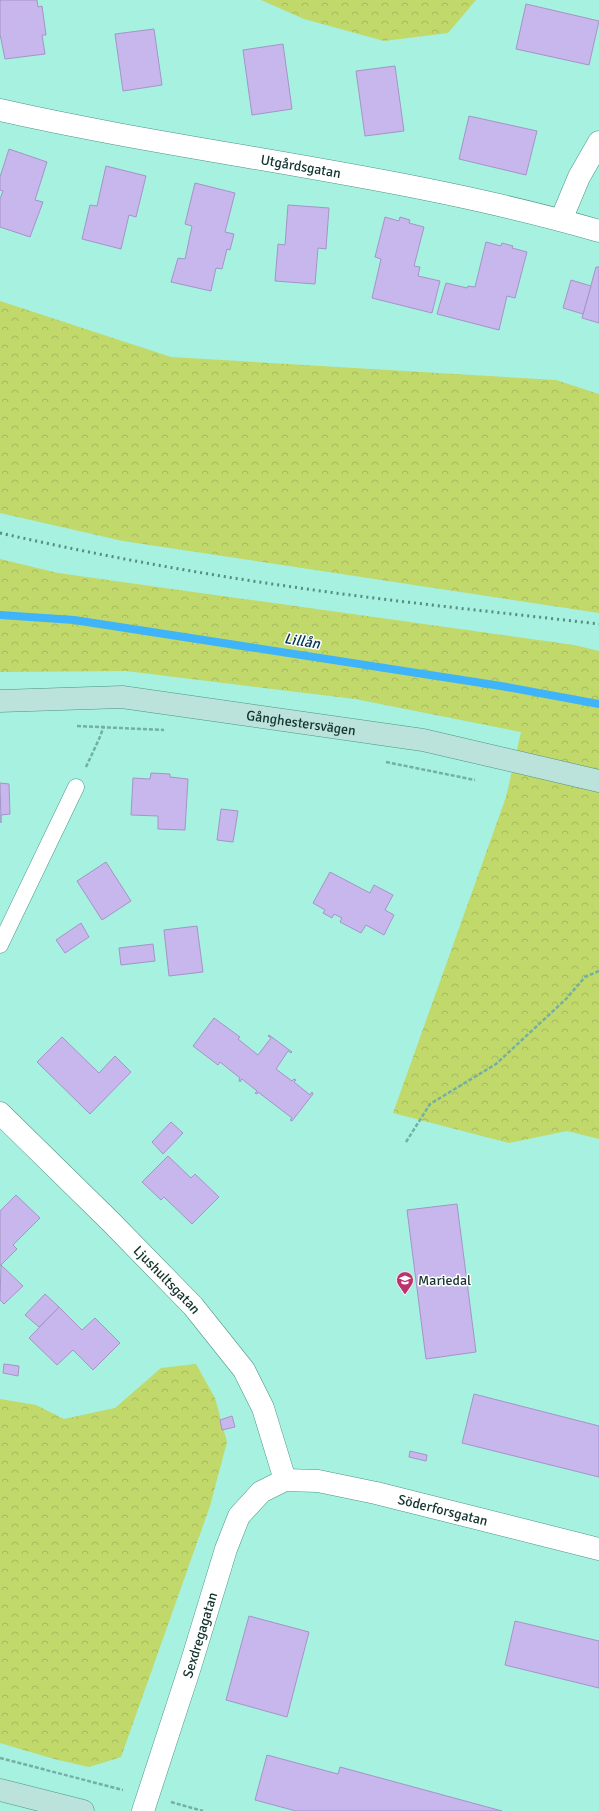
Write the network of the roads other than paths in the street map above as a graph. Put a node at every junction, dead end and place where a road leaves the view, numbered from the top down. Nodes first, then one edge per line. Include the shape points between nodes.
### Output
1 (0, 110) edge
2 (599, 142) edge
3 (561, 220) junction
4 (599, 231) edge
5 (0, 701) edge
6 (599, 781) edge
7 (76, 787) road end
8 (0, 945) edge
9 (0, 1113) edge
10 (285, 1480) junction
11 (599, 1549) edge
12 (0, 1790) edge
13 (146, 1804) edge
14 (83, 1811) edge

1 - 3 street, Utgårdsgatan via 83,129 362,177 469,198
2 - 3 street
3 - 4 street, Utgårdsgatan
5 - 6 street, Gånghestersvägen via 122,697 423,740
7 - 8 lane
9 - 10 street, Ljushultsgatan via 194,1306 244,1370 263,1408
10 - 11 street, Söderforsgatan via 318,1481 376,1493
10 - 13 street, Sexdregagatan via 261,1492 239,1516 226,1549
12 - 14 street

